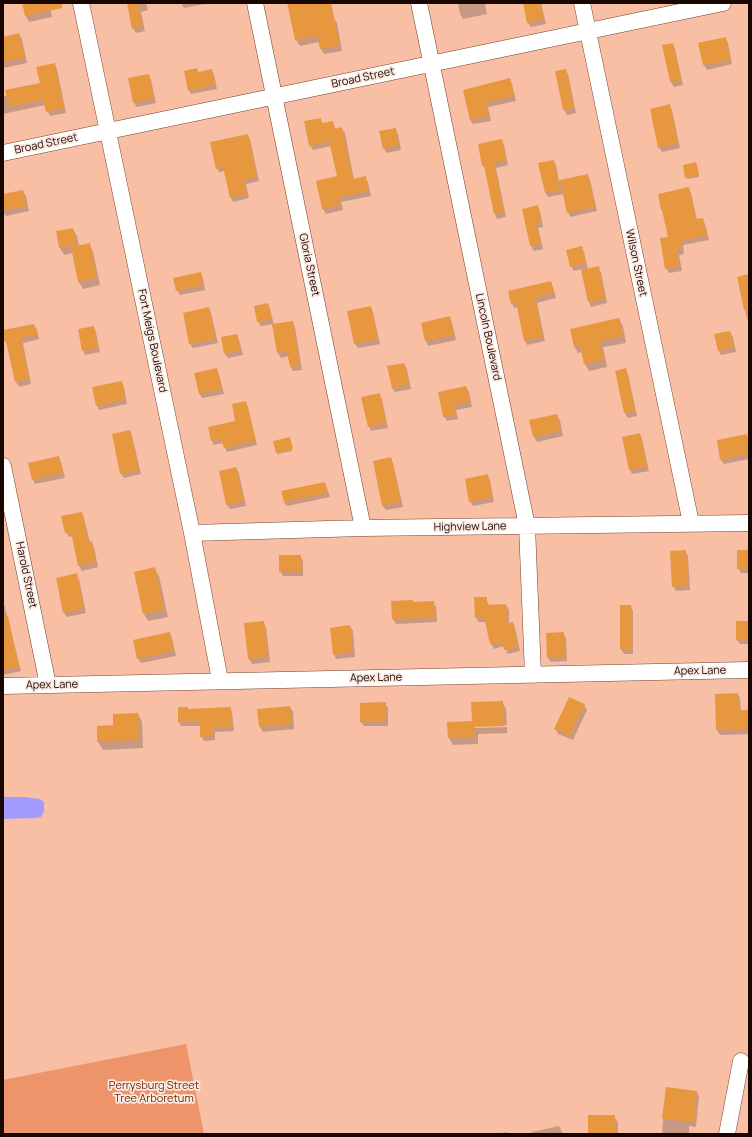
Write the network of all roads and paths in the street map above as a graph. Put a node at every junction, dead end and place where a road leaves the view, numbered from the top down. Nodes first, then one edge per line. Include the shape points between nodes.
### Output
1 (81, 3) edge
2 (255, 3) edge
3 (419, 3) edge
4 (582, 3) edge
5 (723, 3) edge
6 (588, 30) junction
7 (431, 64) junction
8 (274, 97) junction
9 (108, 131) junction
10 (3, 153) edge
11 (3, 466) edge
12 (691, 523) junction
13 (749, 523) edge
14 (527, 526) junction
15 (363, 528) junction
16 (192, 533) junction
17 (749, 670) edge
18 (533, 675) junction
19 (220, 680) junction
20 (48, 685) junction
21 (3, 686) edge
22 (741, 1061) dead end
23 (727, 1134) edge

1 - 9 street, Fort Meigs Boulevard
2 - 8 street, Gloria Street
3 - 7 street, Lincoln Boulevard
4 - 6 street, Wilson Street
5 - 6 street, Broad Street
6 - 7 street, Broad Street
6 - 12 street, Wilson Street
7 - 8 street, Broad Street
7 - 14 street, Lincoln Boulevard
8 - 9 street, Broad Street
8 - 15 street, Gloria Street
9 - 10 street, Broad Street
9 - 16 street, Fort Meigs Boulevard
11 - 20 street, Harold Street
12 - 13 street, Highview Lane
12 - 14 street, Highview Lane
14 - 15 street, Highview Lane
14 - 18 street, Lincoln Boulevard
15 - 16 street, Highview Lane
16 - 19 street, Fort Meigs Boulevard
17 - 18 street, Apex Lane
18 - 19 street, Apex Lane
19 - 20 street, Apex Lane
20 - 21 street, Apex Lane
22 - 23 street

